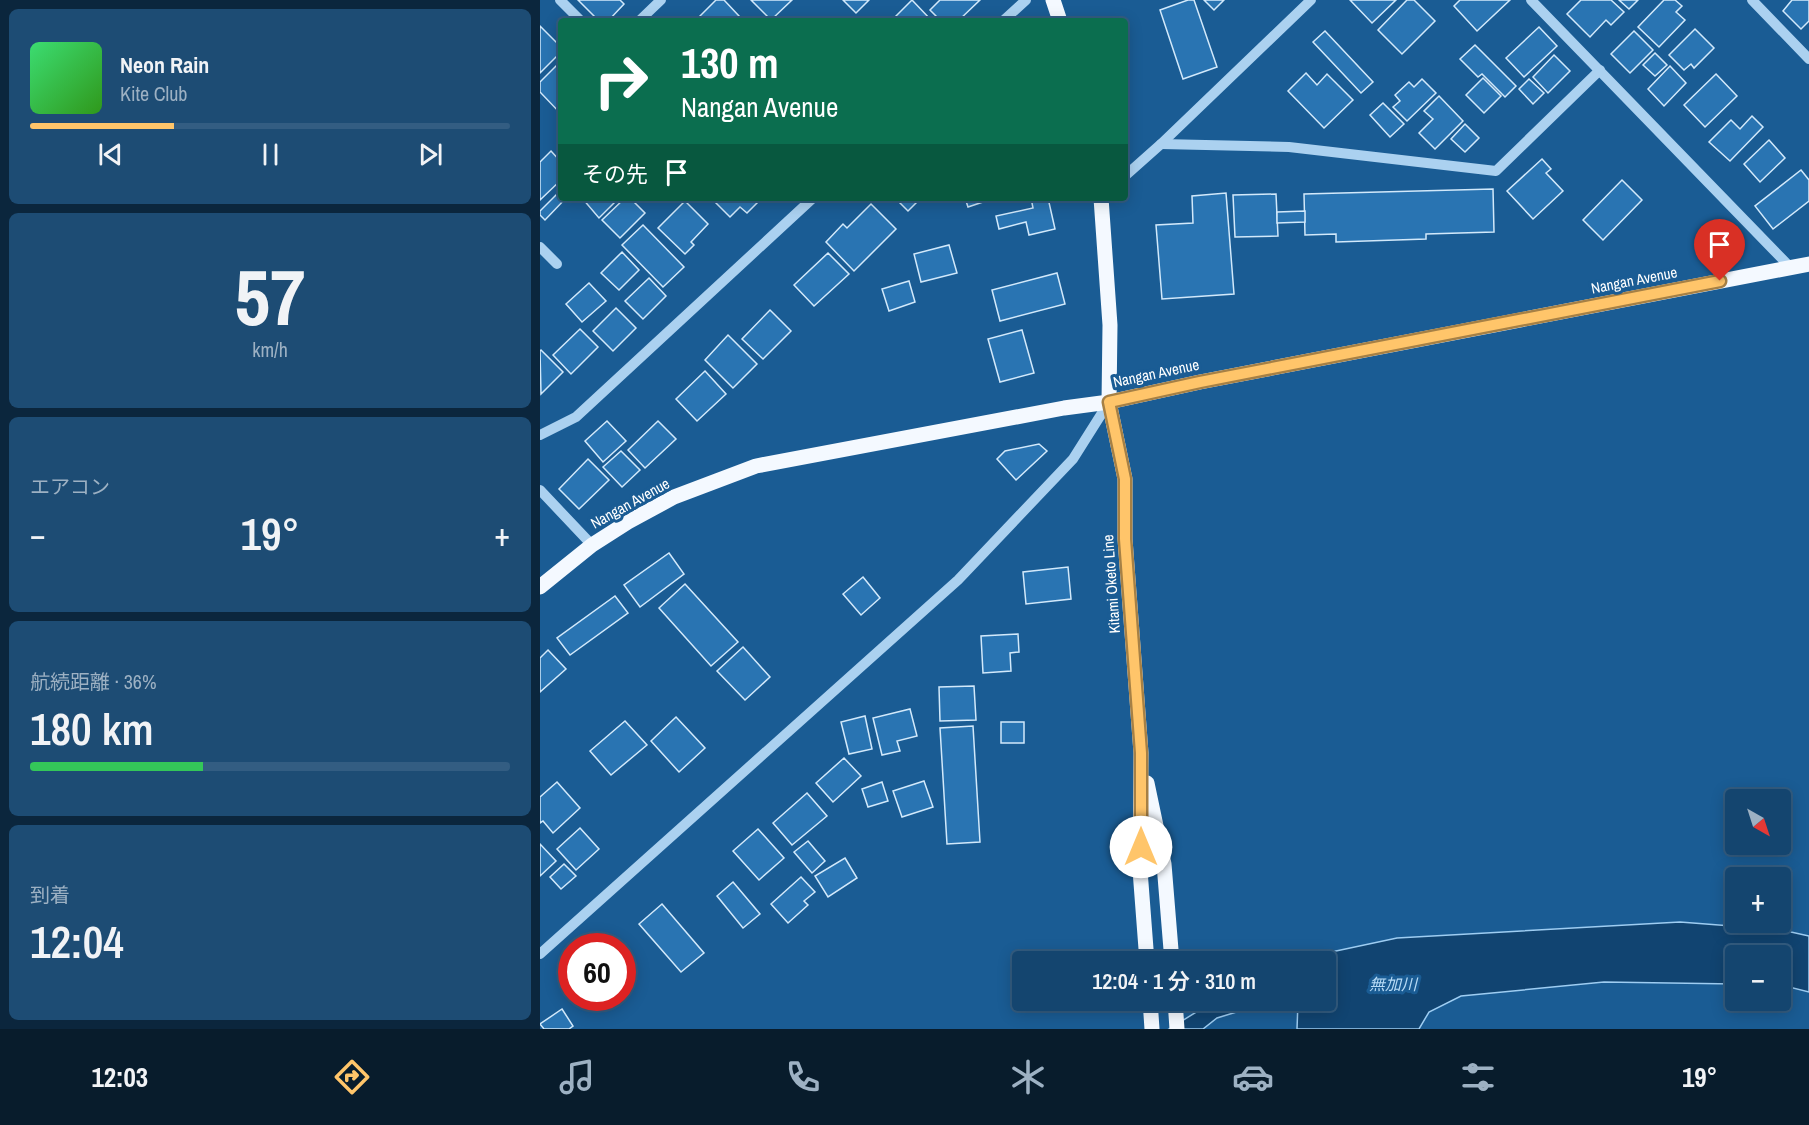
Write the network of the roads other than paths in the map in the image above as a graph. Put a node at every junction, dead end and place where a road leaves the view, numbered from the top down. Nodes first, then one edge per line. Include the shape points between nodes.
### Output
1 (560, 0) edge
2 (661, 0) edge
3 (1026, 0) edge
4 (1053, 0) edge
5 (1311, 0) edge
6 (1531, 0) edge
7 (1752, 0) edge
8 (578, 18) edge
9 (642, 18) edge
10 (1007, 18) edge
11 (1059, 18) edge
12 (1809, 59) edge
13 (1600, 70) junction
14 (1161, 144) junction
15 (1128, 173) edge
16 (810, 201) edge
17 (1101, 201) edge
18 (540, 247) edge
19 (557, 264) dead end
20 (1809, 264) edge
21 (1791, 268) junction
22 (1109, 402) junction
23 (540, 435) edge
24 (540, 490) edge
25 (592, 545) junction
26 (540, 587) edge
27 (1141, 753) junction
28 (1146, 951) edge
29 (1171, 951) edge
30 (540, 954) edge
31 (1151, 1011) edge
32 (1176, 1011) edge
33 (1152, 1029) edge
34 (1177, 1029) edge

1 - 8 street
2 - 9 street
3 - 10 street
4 - 11 main road
5 - 14 street
6 - 13 street
7 - 12 street
13 - 14 street via 1496,171 1289,147
13 - 21 street
14 - 15 street
16 - 23 street via 576,417
17 - 22 main road, Kitami Oketo Line via 1110,325
18 - 19 street
20 - 21 main road, Nangan Avenue
21 - 22 main road, Nangan Avenue
22 - 25 main road, Nangan Avenue via 756,466 674,496
22 - 27 main road, Kitami Oketo Line via 1125,479 1125,539
22 - 30 street via 1073,459 958,580
24 - 25 street
25 - 26 main road, Nangan Avenue
27 - 28 main road, Kitami Oketo Line via 1140,870
27 - 29 main road, Kitami Oketo Line via 1164,864
31 - 33 main road
32 - 34 main road

